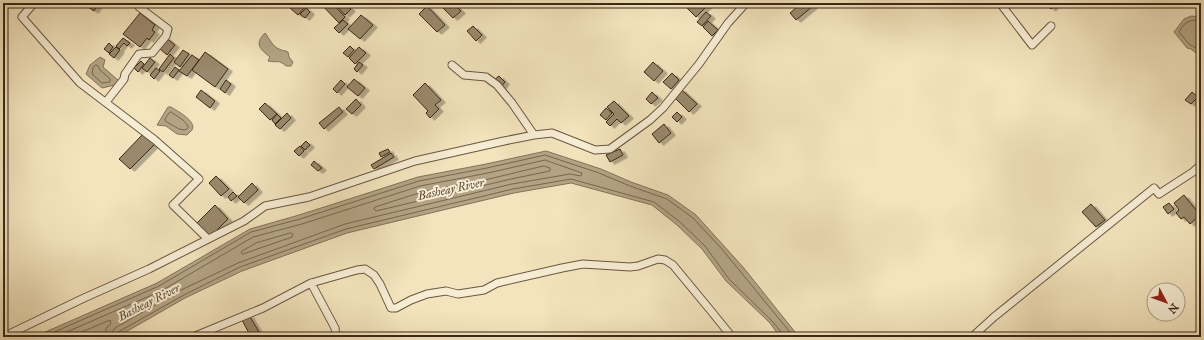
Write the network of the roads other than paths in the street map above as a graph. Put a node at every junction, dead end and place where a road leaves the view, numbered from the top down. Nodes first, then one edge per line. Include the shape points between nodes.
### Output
1 (34, 3) edge
2 (143, 3) edge
3 (746, 3) edge
4 (1000, 3) edge
5 (1051, 26) dead end
6 (452, 65) dead end
7 (106, 102) junction
8 (534, 135) junction
9 (1201, 165) edge
10 (208, 239) junction
11 (311, 283) junction
12 (3, 337) edge
13 (193, 337) edge
14 (336, 337) edge
15 (732, 337) edge
16 (972, 337) edge

1 - 7 street via 22,17 80,83
2 - 7 street via 139,7 168,29 166,36 152,53 139,54
3 - 8 street via 663,108 610,149 595,150 552,133
4 - 5 street via 1032,45
6 - 8 street via 464,75 486,77 497,85
7 - 10 street via 155,140 198,179 173,205
8 - 10 street via 415,161 309,198 265,206 244,221
9 - 16 street via 1159,194 1154,188
10 - 12 street
11 - 13 street via 263,308
11 - 14 street
11 - 15 street via 365,269 374,275 380,284 391,308 396,308 427,294 446,291 458,294 484,290 497,283 583,264 630,267 658,259 673,265

